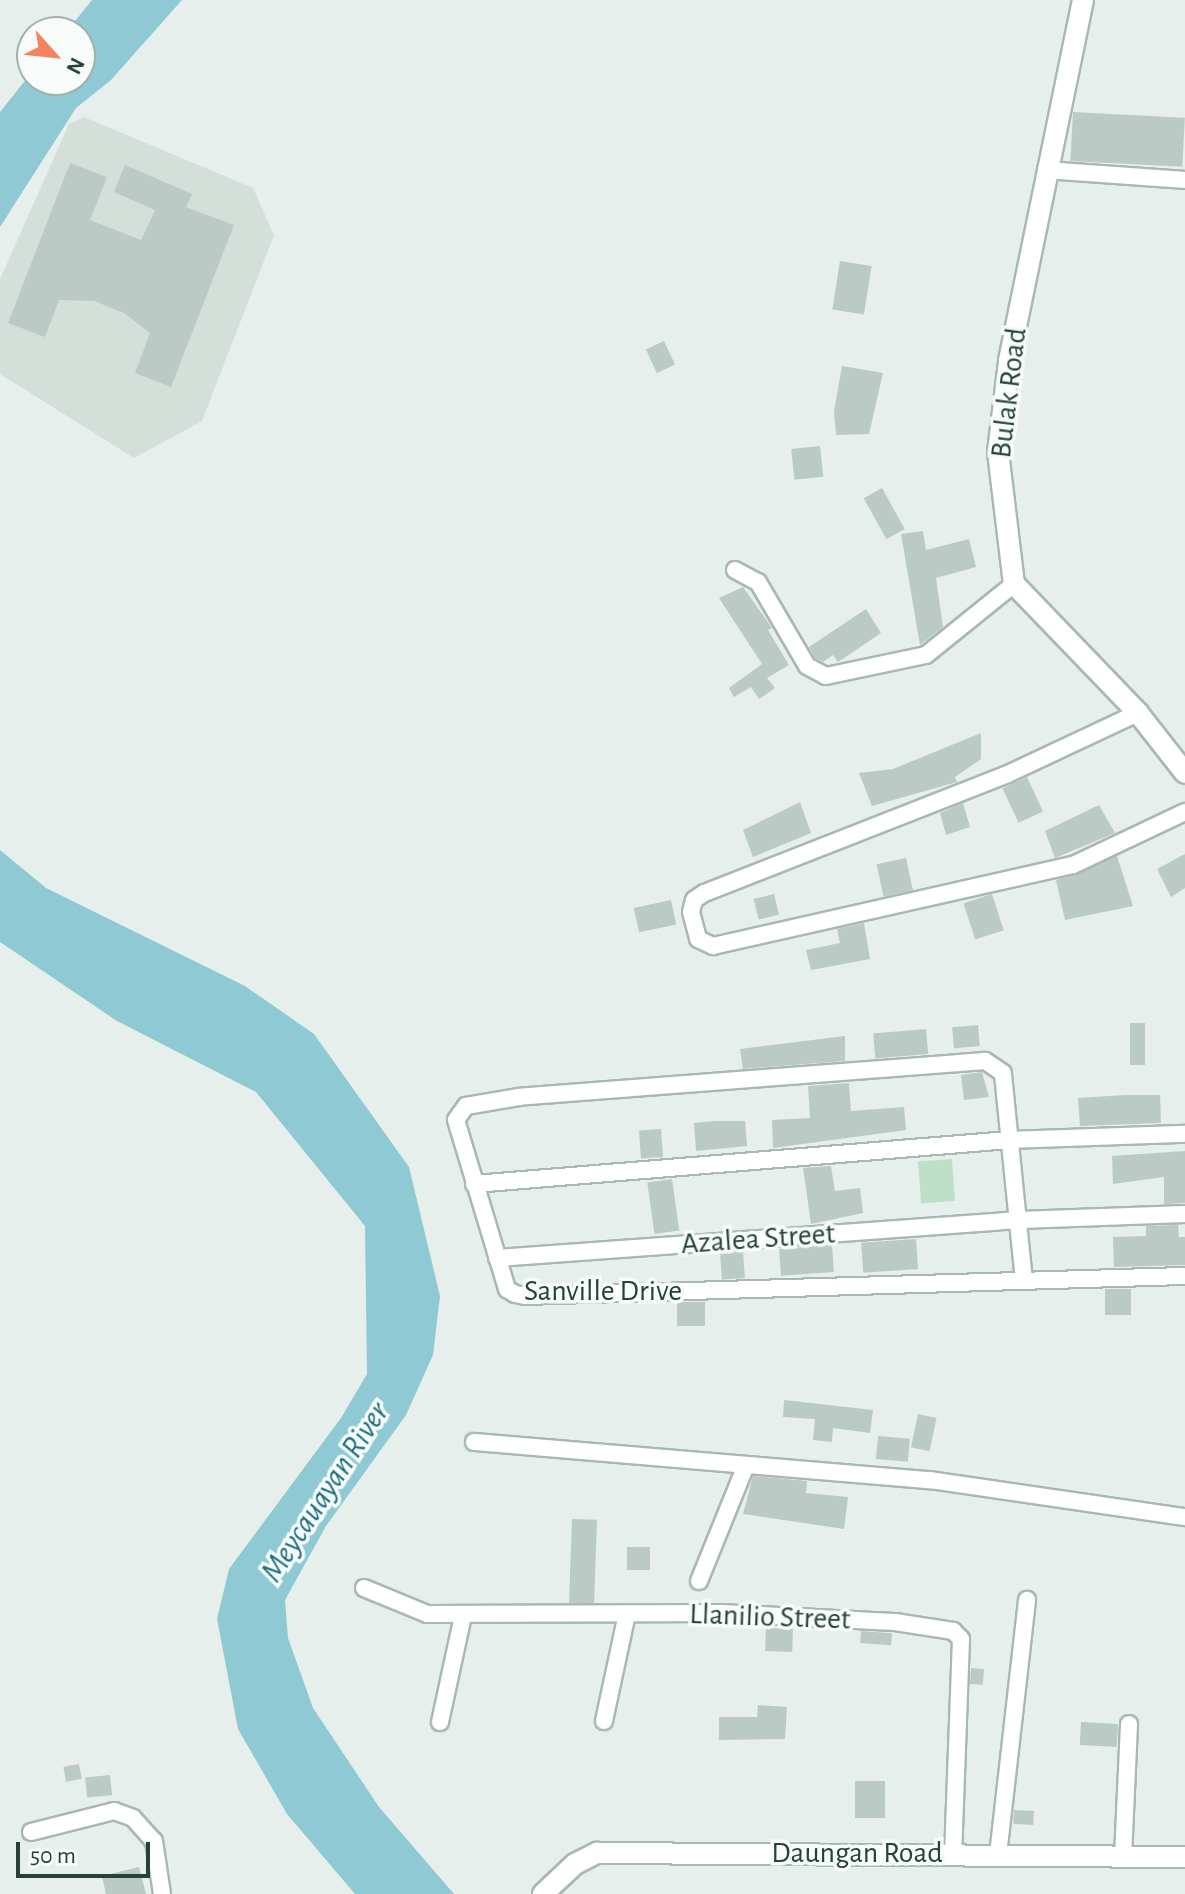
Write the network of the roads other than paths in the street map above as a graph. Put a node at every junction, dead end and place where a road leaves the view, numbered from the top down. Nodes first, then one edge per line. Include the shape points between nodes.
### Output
1 (1083, 0) edge
2 (1046, 170) junction
3 (1185, 180) edge
4 (735, 570) dead end
5 (1014, 584) junction
6 (1138, 713) junction
7 (1185, 773) edge
8 (1185, 812) edge
9 (1185, 1134) edge
10 (1009, 1140) junction
11 (474, 1184) junction
12 (1185, 1214) edge
13 (1019, 1220) junction
14 (497, 1258) junction
15 (1185, 1276) edge
16 (1024, 1281) junction
17 (474, 1442) dead end
18 (746, 1465) junction
19 (1185, 1517) edge
20 (699, 1581) dead end
21 (364, 1588) dead end
22 (1027, 1600) dead end
23 (627, 1614) junction
24 (463, 1616) junction
25 (604, 1721) dead end
26 (440, 1722) dead end
27 (1129, 1724) dead end
28 (31, 1832) dead end
29 (953, 1854) junction
30 (998, 1855) junction
31 (1123, 1857) junction
32 (1185, 1857) edge
33 (162, 1894) edge
34 (543, 1894) edge

1 - 2 street, Bulak Road
2 - 3 street
2 - 5 street, Bulak Road via 1009,362 998,452
4 - 5 street via 758,582 807,666 826,676 926,655
5 - 6 street
6 - 7 street
6 - 8 street via 1008,774 704,893 694,900 691,912 698,939 713,946 1073,865
9 - 10 street
10 - 11 street
10 - 11 street, Sanville Drive via 1003,1073 985,1061 519,1097 466,1106 456,1120
10 - 13 street
11 - 14 street, Sanville Drive
12 - 13 street, Azalea Street
13 - 14 street, Azalea Street
13 - 16 street
14 - 16 street, Sanville Drive via 507,1289 525,1296
15 - 16 street, Sanville Drive
17 - 18 street
18 - 19 street via 930,1480
18 - 20 street
21 - 24 street, Llanilio Street via 427,1614
22 - 30 street
23 - 24 street, Llanilio Street
23 - 25 street
23 - 29 street, Llanilio Street via 895,1622 959,1634
24 - 26 street
27 - 31 street
28 - 33 street via 114,1811 133,1818 154,1841
29 - 30 street, Daungan Road
29 - 34 street, Daungan Road via 597,1853 575,1864
30 - 31 street, Daungan Road
31 - 32 street, Daungan Road

